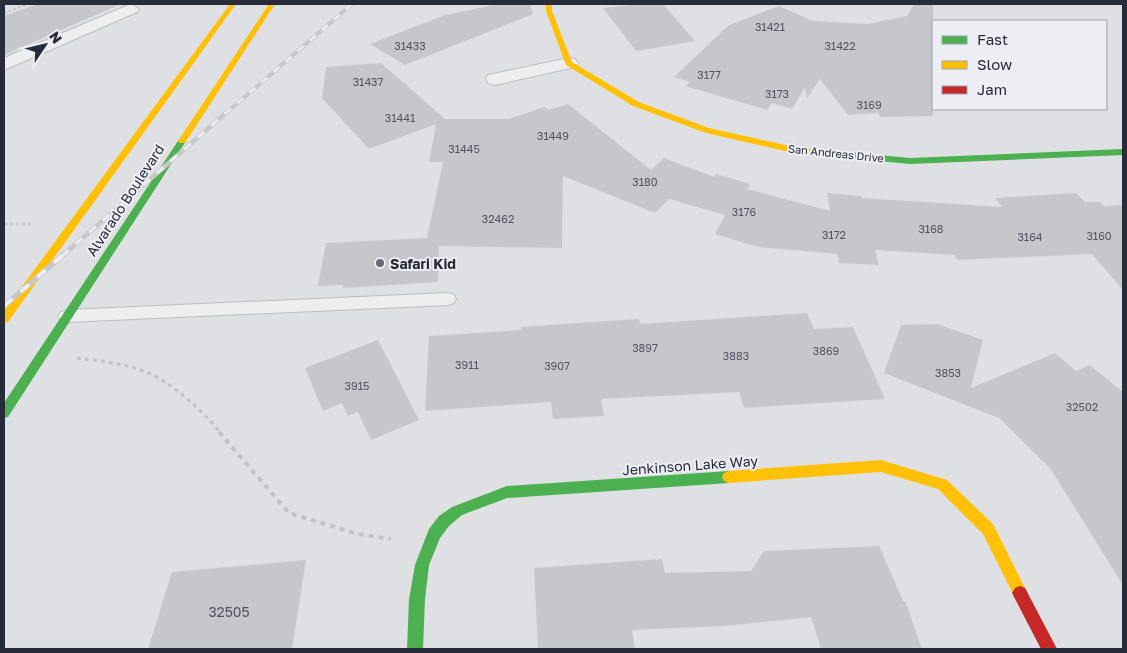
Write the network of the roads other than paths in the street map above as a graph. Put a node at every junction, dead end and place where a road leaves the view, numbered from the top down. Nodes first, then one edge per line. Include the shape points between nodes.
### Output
1 (233, 4) edge
2 (272, 4) edge
3 (549, 4) edge
4 (131, 9) dead end
5 (569, 63) junction
6 (4, 65) edge
7 (495, 79) dead end
8 (1123, 152) edge
9 (448, 299) dead end
10 (67, 316) junction
11 (4, 319) edge
12 (4, 413) edge
13 (415, 649) edge
14 (1049, 649) edge

1 - 11 street, Alvarado Boulevard
2 - 10 street, Alvarado Boulevard
3 - 5 street
4 - 6 street
5 - 7 street
5 - 8 street, San Andreas Drive via 636,104 706,130 794,150 910,161
9 - 10 lane
10 - 12 street, Alvarado Boulevard
13 - 14 street, Jenkinson Lake Way via 420,565 427,545 445,520 475,503 507,492 881,466 942,484 988,529

